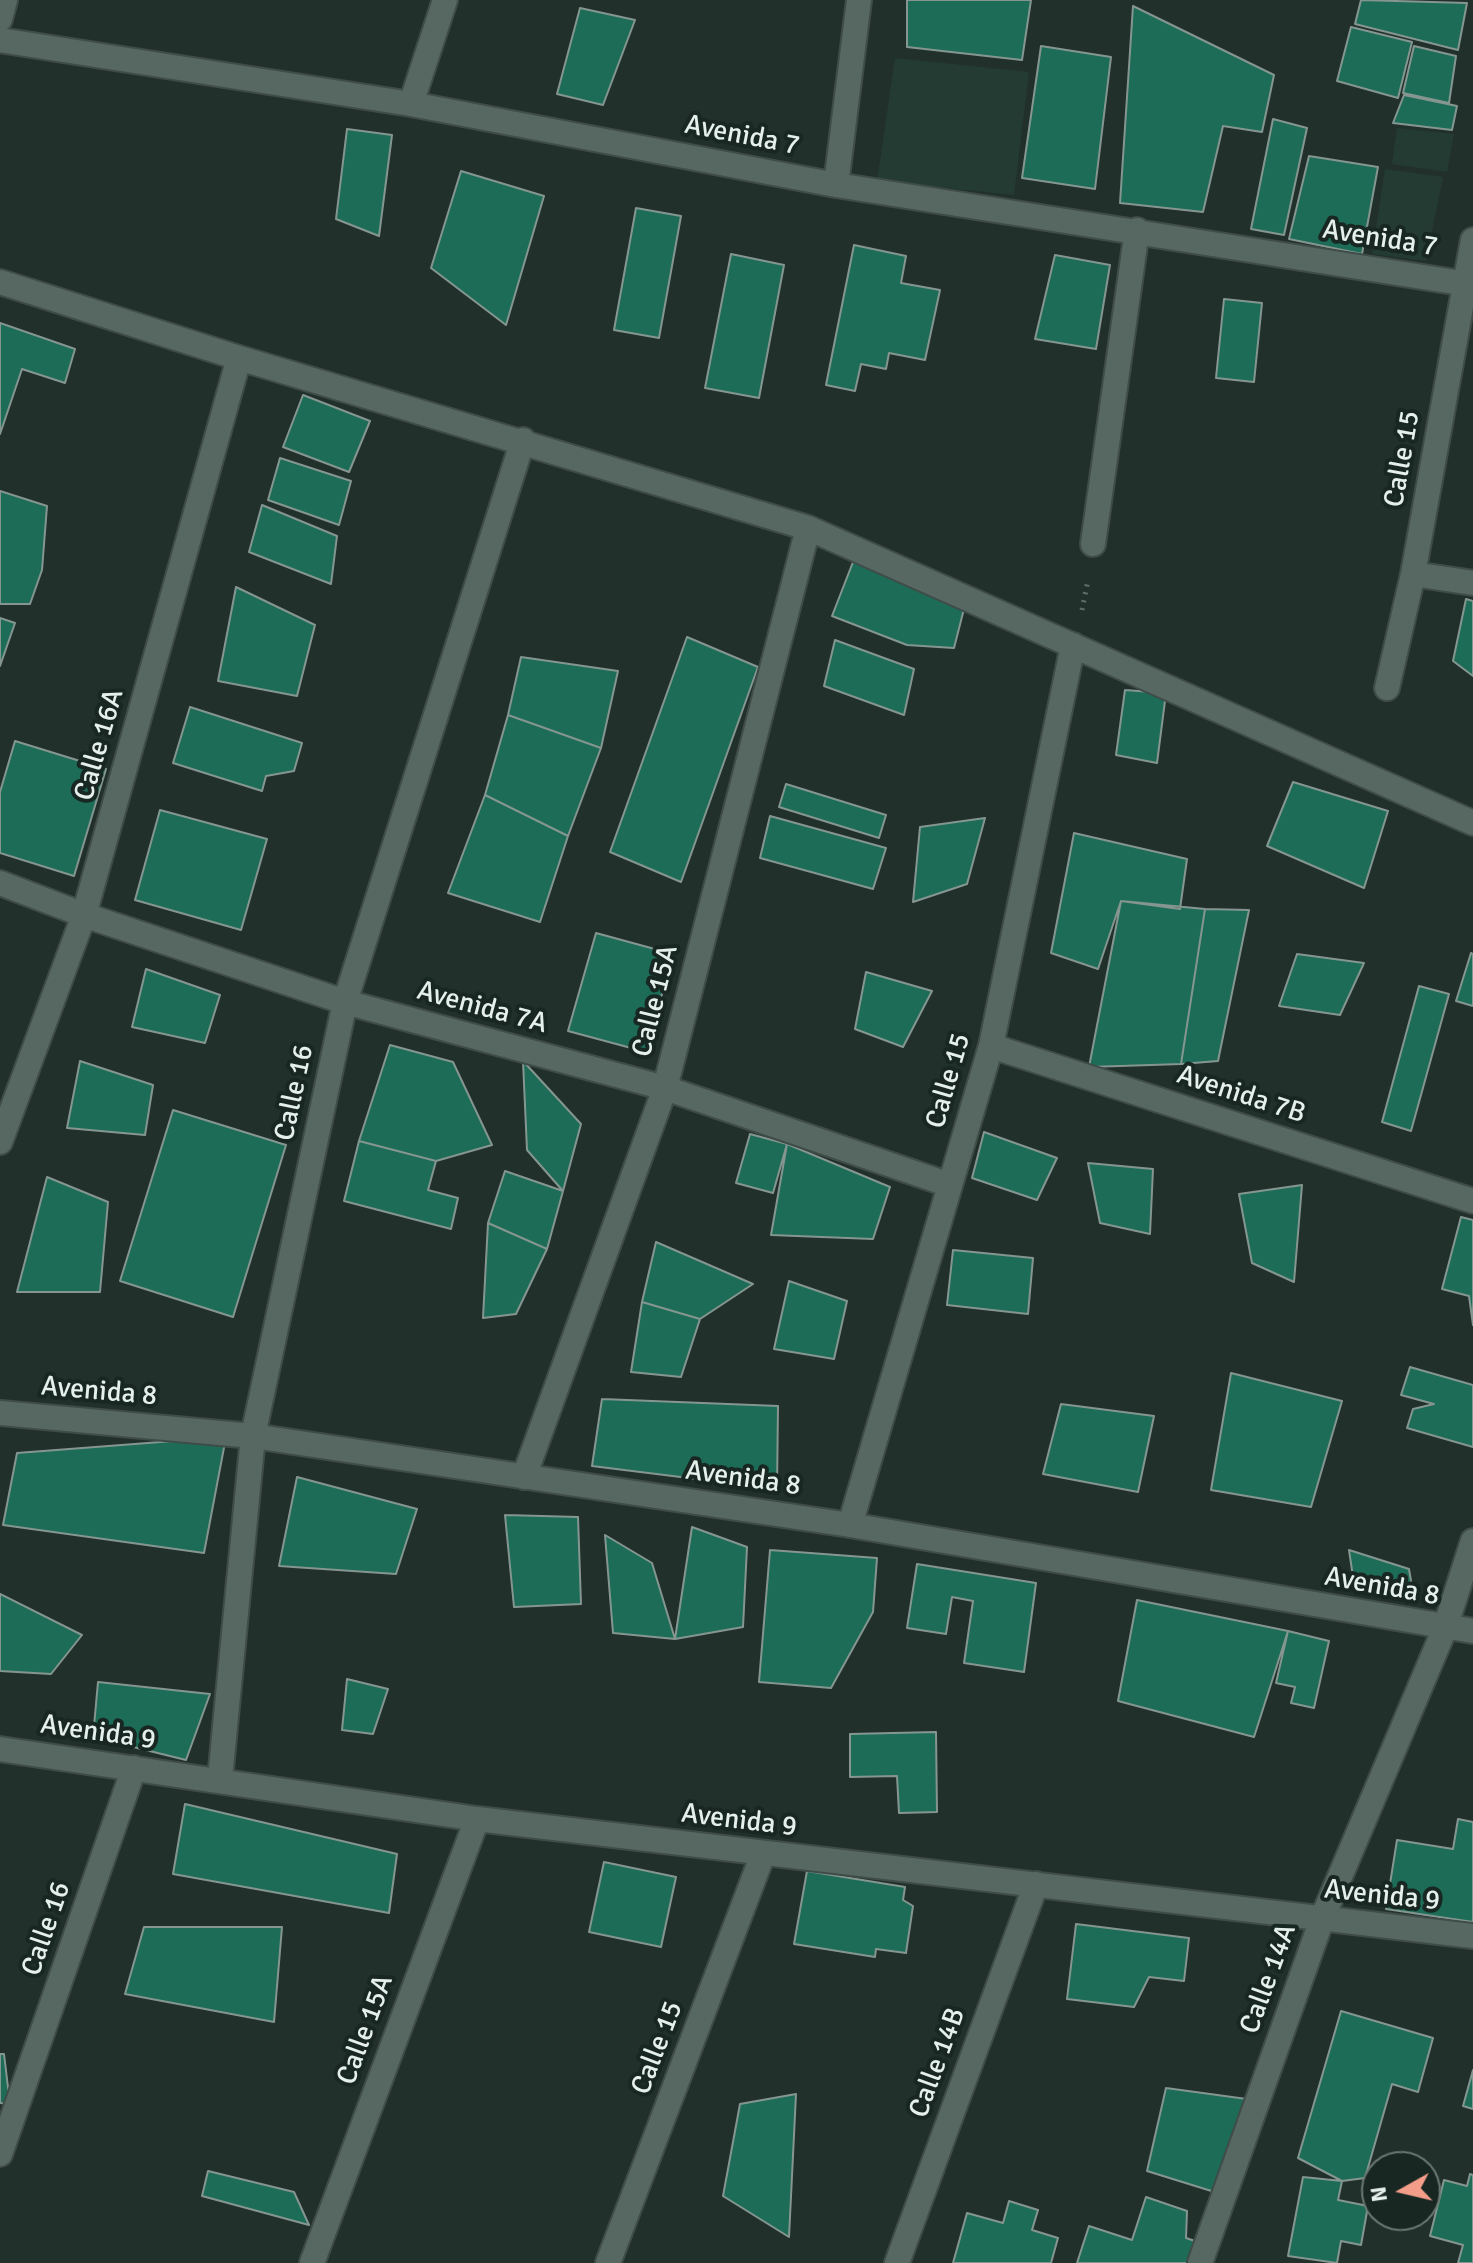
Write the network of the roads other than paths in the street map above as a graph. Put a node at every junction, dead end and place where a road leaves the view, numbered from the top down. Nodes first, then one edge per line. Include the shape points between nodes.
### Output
1 (5, 0) edge
2 (445, 0) edge
3 (859, 0) edge
4 (0, 19) edge
5 (0, 40) edge
6 (411, 104) junction
7 (836, 185) junction
8 (1137, 230) junction
9 (1473, 240) edge
10 (0, 282) edge
11 (1469, 284) edge
12 (239, 358) junction
13 (523, 440) junction
14 (808, 528) junction
15 (1093, 544) dead end
16 (1413, 574) junction
17 (1473, 583) edge
18 (1073, 645) junction
19 (1387, 688) dead end
20 (1473, 823) edge
21 (0, 883) edge
22 (84, 915) junction
23 (345, 1002) junction
24 (991, 1046) junction
25 (665, 1088) junction
26 (0, 1142) edge
27 (950, 1185) junction
28 (1473, 1201) edge
29 (0, 1413) edge
30 (253, 1436) junction
31 (524, 1477) junction
32 (850, 1525) junction
33 (1473, 1541) edge
34 (1445, 1628) junction
35 (1473, 1631) edge
36 (0, 1749) edge
37 (134, 1768) junction
38 (220, 1779) junction
39 (477, 1819) junction
40 (763, 1854) junction
41 (1036, 1884) junction
42 (1322, 1919) junction
43 (1473, 1936) edge
44 (0, 2154) edge
45 (312, 2263) edge
46 (608, 2263) edge
47 (897, 2263) edge
48 (1200, 2263) edge

1 - 4 street
2 - 6 street
3 - 7 street
5 - 6 street, Avenida 7
6 - 7 street, Avenida 7
7 - 8 street, Avenida 7
8 - 11 street, Avenida 7
8 - 15 street
9 - 11 street, Calle 15
10 - 12 street
11 - 16 street, Calle 15
12 - 13 street
12 - 22 street, Calle 16A
13 - 14 street
13 - 23 street, Calle 16
14 - 18 street
14 - 25 street, Calle 15A
16 - 17 street
16 - 19 street, Calle 15
18 - 20 street
18 - 24 street, Calle 15
21 - 22 street, Avenida 7A
22 - 23 street, Avenida 7A
22 - 26 street, Calle 16A
23 - 25 street, Avenida 7A
23 - 30 street, Calle 16
24 - 27 street, Calle 15
24 - 28 street, Avenida 7B
25 - 27 street, Avenida 7A
25 - 31 street, Calle 15A
27 - 32 street, Calle 15
29 - 30 street, Avenida 8
30 - 31 street, Avenida 8
30 - 38 street, Calle 16
31 - 32 street, Avenida 8
32 - 34 street, Avenida 8
33 - 34 street, Calle 14A
34 - 35 street, Avenida 8
34 - 42 street, Calle 14A
36 - 37 street, Avenida 9
37 - 38 street, Avenida 9
37 - 44 street, Calle 16
38 - 39 street, Avenida 9
39 - 40 street, Avenida 9
39 - 45 street, Calle 15A
40 - 41 street, Avenida 9
40 - 46 street, Calle 15
41 - 42 street, Avenida 9
41 - 47 street, Calle 14B
42 - 43 street, Avenida 9
42 - 48 street, Calle 14A

